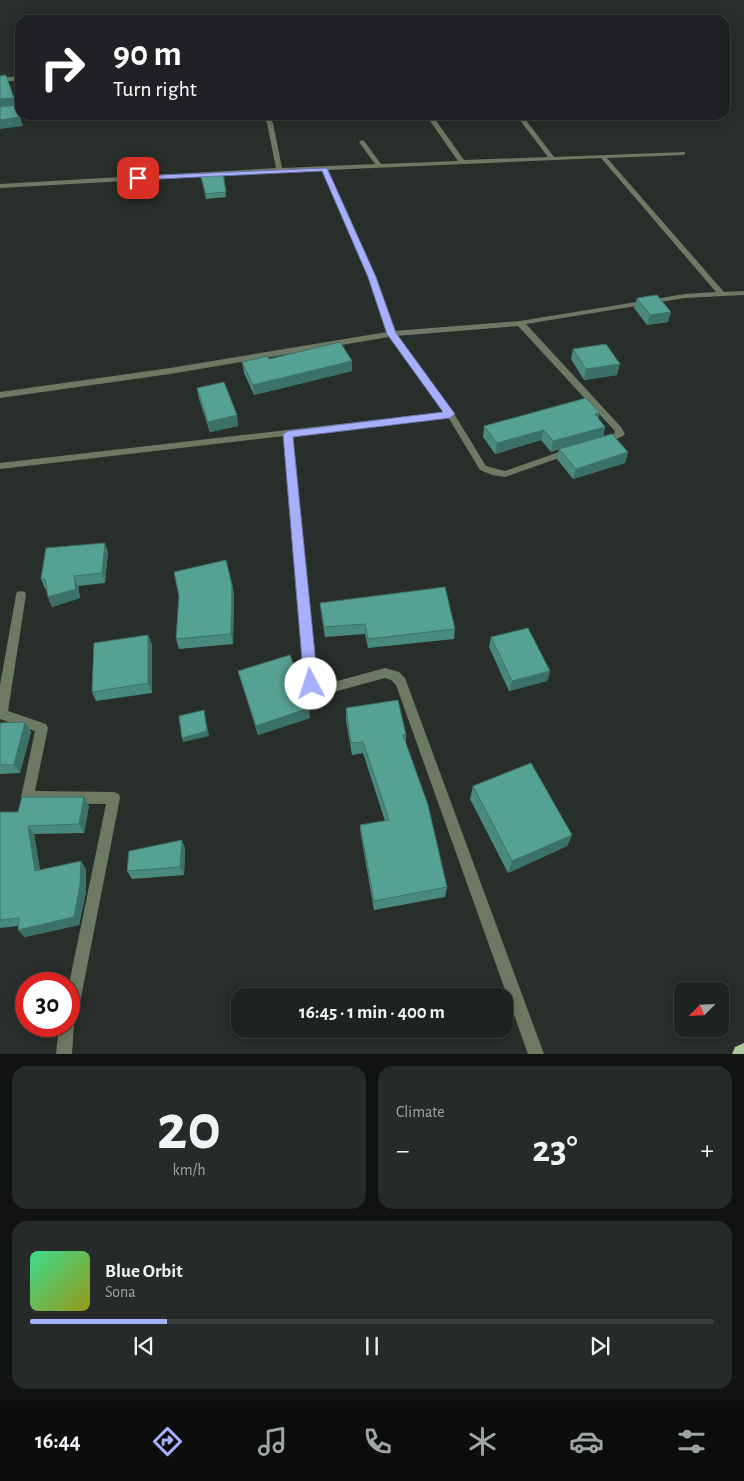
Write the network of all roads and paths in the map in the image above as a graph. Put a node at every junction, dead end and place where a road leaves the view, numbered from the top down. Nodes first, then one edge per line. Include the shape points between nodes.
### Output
1 (15, 78) edge
2 (0, 80) edge
3 (15, 110) edge
4 (0, 111) edge
5 (268, 120) edge
6 (433, 120) edge
7 (523, 120) edge
8 (362, 142) dead end
9 (682, 153) dead end
10 (602, 156) junction
11 (553, 159) junction
12 (463, 162) junction
13 (379, 166) junction
14 (324, 169) junction
15 (279, 170) junction
16 (0, 186) edge
17 (744, 293) edge
18 (722, 294) junction
19 (520, 323) junction
20 (391, 334) junction
21 (0, 395) edge
22 (450, 414) junction
23 (288, 434) junction
24 (594, 443) edge
25 (578, 448) edge
26 (0, 466) edge
27 (21, 595) dead end
28 (78, 972) edge
29 (66, 1037) edge
30 (64, 1054) edge
31 (536, 1054) edge

1 - 2 street
3 - 4 street
5 - 15 street
6 - 12 street
7 - 11 street
8 - 13 street
9 - 10 street
10 - 11 street
10 - 18 street
11 - 12 street
12 - 13 street
13 - 14 street
14 - 15 street
14 - 20 street via 372,277
15 - 16 street
17 - 18 street
18 - 19 street via 685,296
19 - 20 street
19 - 24 street via 620,434
20 - 21 street
20 - 22 street
22 - 23 street
22 - 25 street via 483,468 497,474
23 - 26 street
23 - 31 street via 311,684 319,691 385,673 401,682
27 - 28 street via 1,714 42,728 27,797 114,798
29 - 30 street

